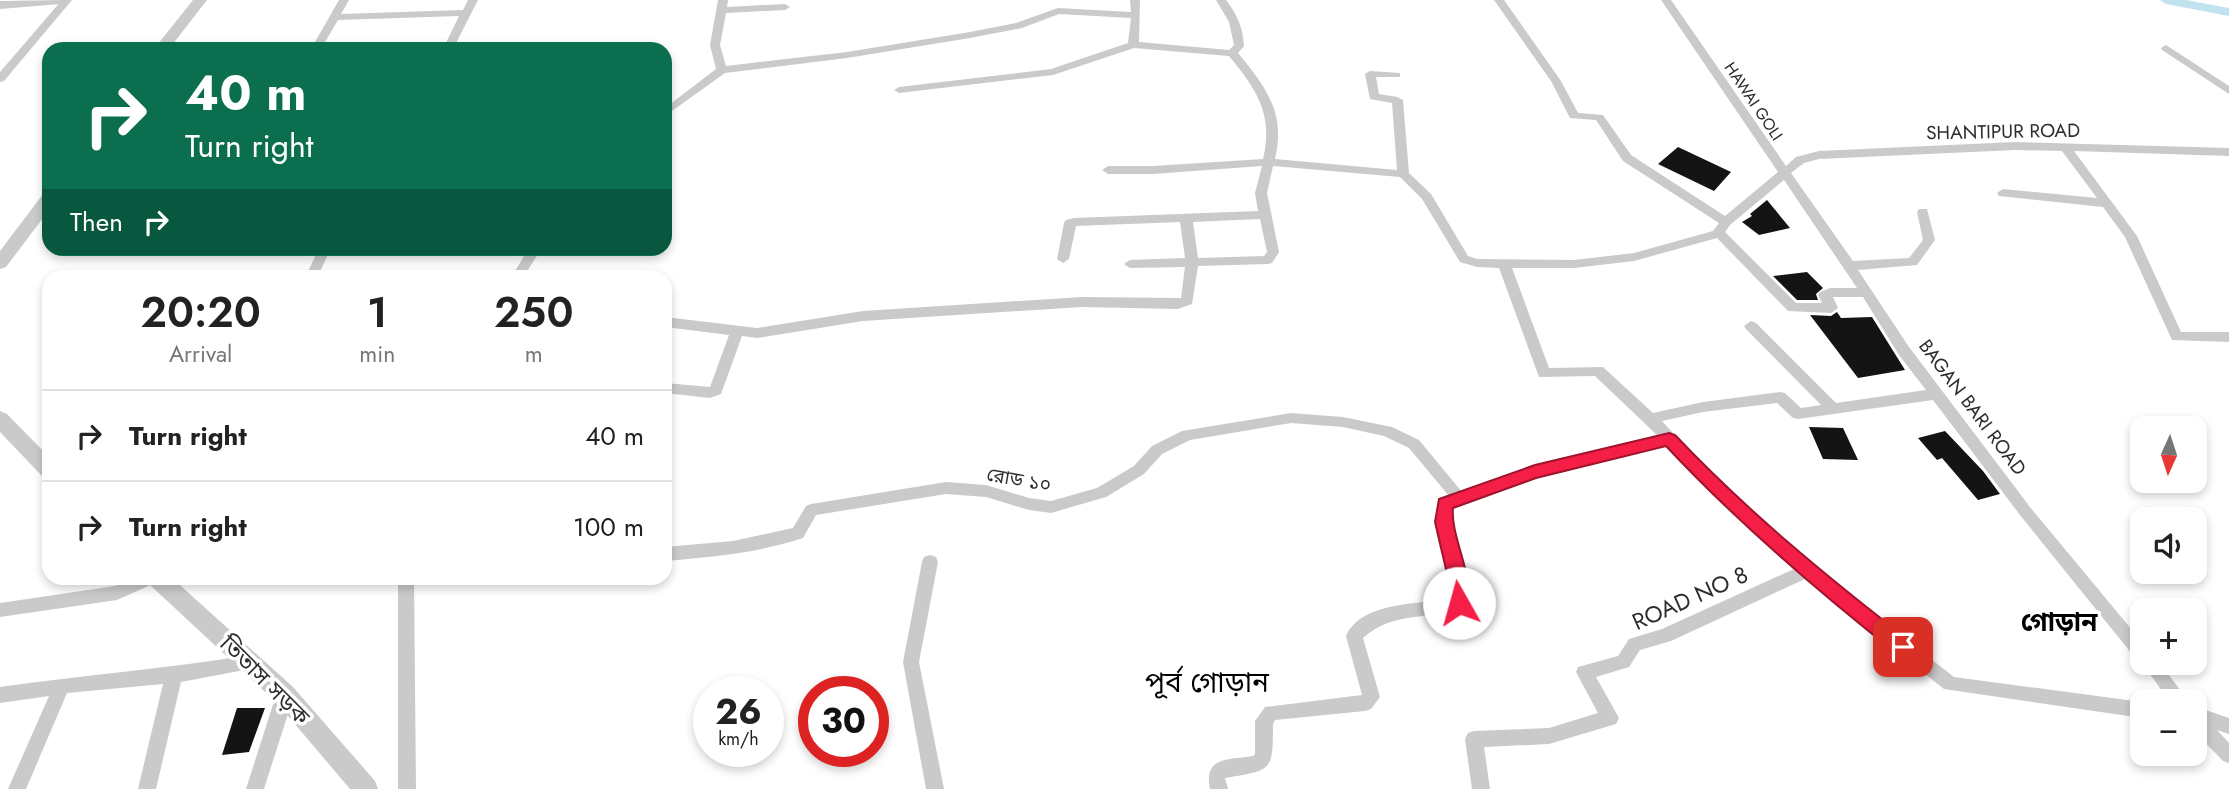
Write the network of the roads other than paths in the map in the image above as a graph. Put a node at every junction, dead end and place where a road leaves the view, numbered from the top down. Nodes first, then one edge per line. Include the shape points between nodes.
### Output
1 (60, 0) edge
2 (67, 0) edge
3 (200, 0) edge
4 (344, 0) edge
5 (473, 0) edge
6 (1135, 0) edge
7 (1221, 0) edge
8 (1499, 0) edge
9 (1666, 0) edge
10 (0, 5) edge
11 (722, 5) edge
12 (785, 7) dead end
13 (466, 13) junction
14 (1136, 15) junction
15 (334, 17) junction
16 (167, 42) edge
17 (320, 42) edge
18 (452, 42) edge
19 (1133, 45) junction
20 (2166, 48) dead end
21 (1232, 53) junction
22 (722, 69) junction
23 (1396, 75) dead end
24 (0, 79) edge
25 (898, 90) dead end
26 (2229, 92) edge
27 (672, 108) edge
28 (2066, 147) junction
29 (2229, 152) edge
30 (1269, 162) junction
31 (1108, 170) dead end
32 (1403, 174) junction
33 (1784, 176) junction
34 (2003, 193) dead end
35 (2106, 202) junction
36 (42, 211) edge
37 (1923, 212) dead end
38 (1265, 215) junction
39 (1186, 218) junction
40 (1723, 227) junction
41 (1063, 260) dead end
42 (1192, 261) junction
43 (0, 263) edge
44 (1130, 264) dead end
45 (1504, 264) junction
46 (1849, 266) junction
47 (1867, 292) junction
48 (672, 323) edge
49 (1751, 326) dead end
50 (737, 332) junction
51 (2229, 337) edge
52 (672, 389) edge
53 (1937, 394) junction
54 (1834, 410) junction
55 (0, 419) edge
56 (1649, 419) junction
57 (1669, 439) junction
58 (42, 463) edge
59 (1458, 497) junction
60 (672, 553) edge
61 (930, 562) dead end
62 (1806, 571) junction
63 (134, 585) edge
64 (165, 585) edge
65 (406, 585) edge
66 (0, 610) edge
67 (2130, 639) edge
68 (249, 663) junction
69 (174, 675) junction
70 (2160, 675) edge
71 (62, 686) junction
72 (2171, 689) edge
73 (0, 695) edge
74 (285, 695) junction
75 (2130, 708) edge
76 (2207, 720) edge
77 (2229, 726) edge
78 (2207, 730) edge
79 (2229, 755) edge
80 (148, 786) edge
81 (18, 789) edge
82 (255, 789) edge
83 (366, 789) edge
84 (407, 789) edge
85 (935, 789) edge
86 (1219, 789) edge
87 (1481, 789) edge

1 - 10 street
2 - 24 street
3 - 16 street
4 - 15 street
5 - 13 street
6 - 14 street
7 - 21 street via 1234,19 1239,39
8 - 40 street via 1556,81 1574,116 1599,117 1627,158
9 - 33 street, HAWAI GOLI
11 - 12 street
11 - 22 street via 715,46
13 - 15 street
13 - 18 street
14 - 19 street
14 - 22 street via 1058,11 970,36
15 - 17 street
19 - 21 street
19 - 25 street via 1053,72
20 - 26 street
21 - 30 street via 1269,107 1274,139
22 - 27 street
23 - 32 street via 1370,74 1374,96 1397,100
28 - 29 street, SHANTIPUR ROAD
28 - 33 street, SHANTIPUR ROAD via 1819,155 1800,160
28 - 35 street
30 - 31 street
30 - 32 street
30 - 38 street via 1261,193
32 - 45 street, SHANTIPUR ROAD via 1427,197 1464,259
33 - 40 street, SHANTIPUR ROAD
33 - 46 street, BAGAN BARI ROAD
34 - 35 street
35 - 51 street via 2131,236 2177,337
36 - 43 street
37 - 46 street via 1929,240 1913,262
38 - 39 street
38 - 42 street via 1273,252 1268,260
39 - 41 street via 1070,223
39 - 42 street
40 - 45 street, SHANTIPUR ROAD via 1677,247 1634,257 1574,264
40 - 47 street via 1793,308 1831,308 1825,295
42 - 44 street
42 - 50 street via 1189,297 1178,303 1083,302 863,316 790,329
45 - 56 street via 1544,373 1598,370
46 - 47 street, BAGAN BARI ROAD
47 - 53 street, BAGAN BARI ROAD via 1903,351
48 - 50 street
49 - 54 street
50 - 52 street via 716,390
53 - 54 street
53 - 67 street, BAGAN BARI ROAD
54 - 56 street via 1798,414 1780,397
55 - 58 street
56 - 57 street
57 - 59 street via 1535,472
57 - 62 street
59 - 60 street, রোড ১০ via 1414,444 1387,431 1291,418 1187,435 1157,450 1139,470 1101,493 1051,507 986,491 946,488 811,510 798,533 779,540
59 - 86 street via 1445,504 1443,522 1459,603 1384,613 1362,628 1354,636 1371,697 1365,703 1271,713 1264,720 1264,757 1258,764 1220,770 1216,776
61 - 85 street via 911,662
62 - 75 street via 1950,684
62 - 87 street, ROAD NO 8 via 1665,636 1635,644 1623,662 1584,672 1610,718 1549,736 1474,739
63 - 66 street via 117,593
64 - 68 street, তিতাস সড়ক
65 - 84 street
68 - 69 street
68 - 74 street, তিতাস সড়ক
69 - 71 street
69 - 80 street
70 - 72 street
71 - 73 street
71 - 81 street
74 - 82 street
74 - 83 street, তিতাস সড়ক
76 - 77 street
78 - 79 street

